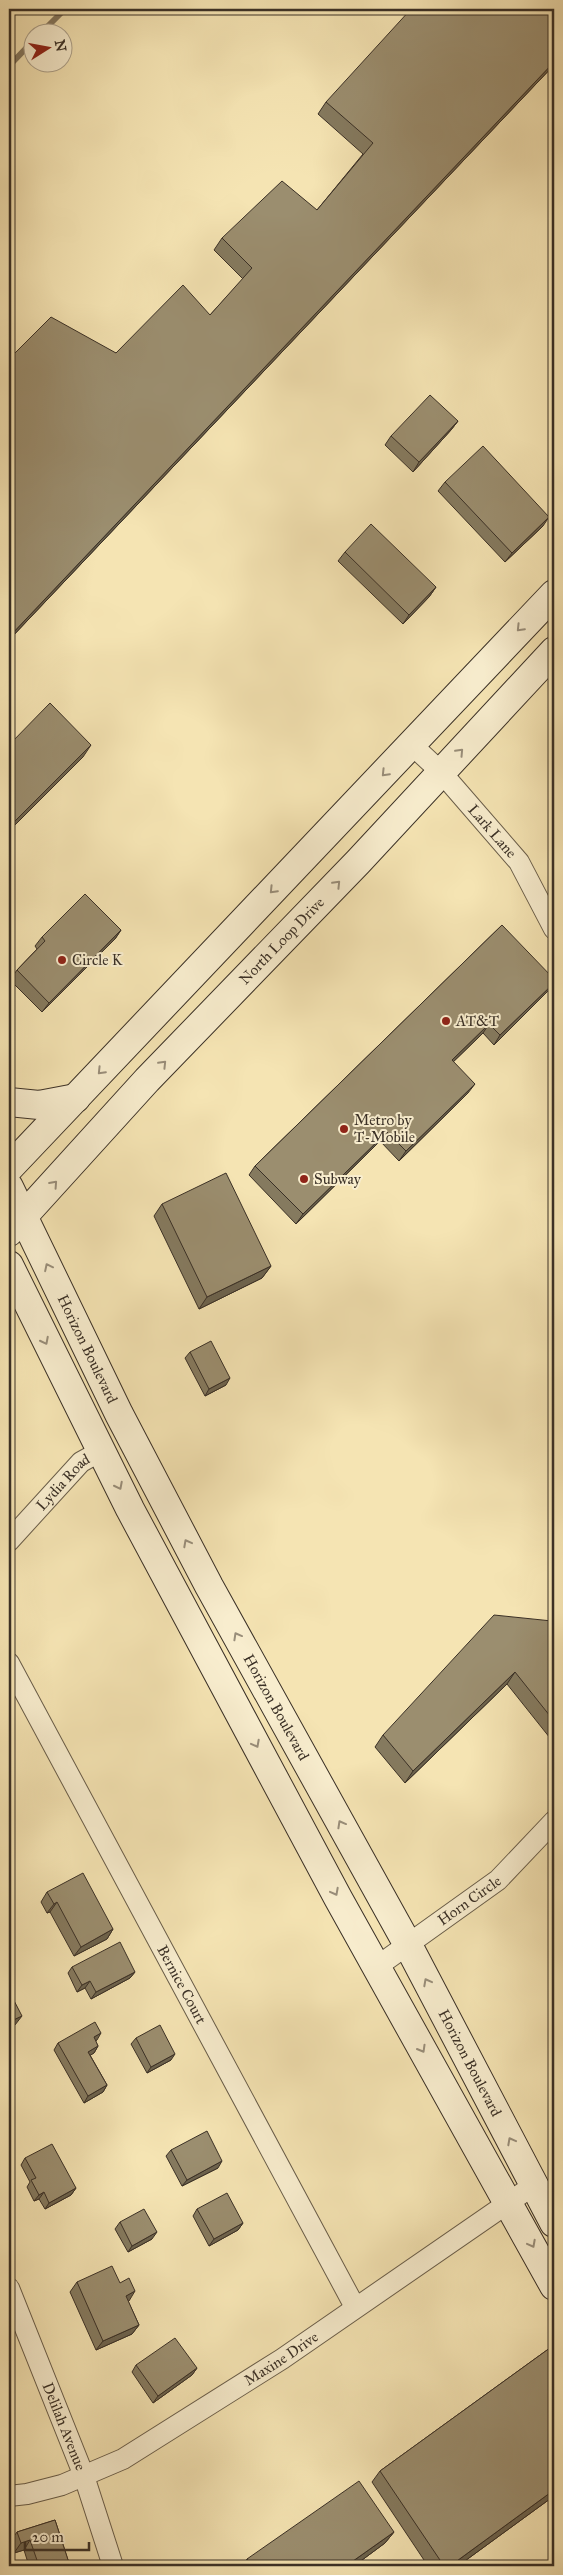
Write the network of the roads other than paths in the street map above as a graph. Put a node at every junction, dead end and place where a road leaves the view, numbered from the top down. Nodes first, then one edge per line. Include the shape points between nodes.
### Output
1 (554, 594) edge
2 (554, 651) edge
3 (412, 745) junction
4 (441, 772) junction
5 (554, 929) edge
6 (76, 1098) junction
7 (9, 1102) edge
8 (9, 1168) edge
9 (9, 1186) edge
10 (16, 1225) edge
11 (9, 1265) edge
12 (20, 1311) edge
13 (101, 1450) junction
14 (9, 1541) edge
15 (9, 1663) edge
16 (287, 1802) junction
17 (554, 1820) edge
18 (356, 1851) junction
19 (408, 1945) junction
20 (376, 1968) junction
21 (534, 2184) junction
22 (509, 2202) junction
23 (554, 2223) edge
24 (554, 2286) edge
25 (9, 2288) edge
26 (355, 2307) junction
27 (84, 2476) junction
28 (9, 2496) edge
29 (113, 2566) edge

1 -> 3 main road
4 -> 2 main road, North Loop Drive
3 - 4 street, Lark Lane
3 -> 6 main road
4 - 5 street, Lark Lane via 519,862
10 -> 4 main road, North Loop Drive via 147,1080
6 - 7 main road via 39,1105
6 - 8 main road
9 - 10 main road, Horizon Boulevard
18 -> 10 main road, Horizon Boulevard via 209,1586
11 - 12 main road
12 -> 13 main road
13 - 14 street, Lydia Road via 82,1462
13 -> 16 main road
15 - 26 street, Bernice Court
16 - 18 main road via 300,1810 336,1848
16 -> 20 main road
17 - 19 street, Horn Circle via 498,1880
18 - 19 main road, Horizon Boulevard
19 - 20 street, Horn Circle
21 -> 19 main road, Horizon Boulevard
20 -> 22 main road
21 - 22 street, Maxine Drive
21 - 23 main road, Horizon Boulevard
22 -> 24 main road
22 - 26 street, Maxine Drive
25 - 27 street, Delilah Avenue
26 - 27 street, Maxine Drive via 282,2358 123,2459
27 - 28 street, Maxine Drive via 36,2492
27 - 29 street, Delilah Avenue

